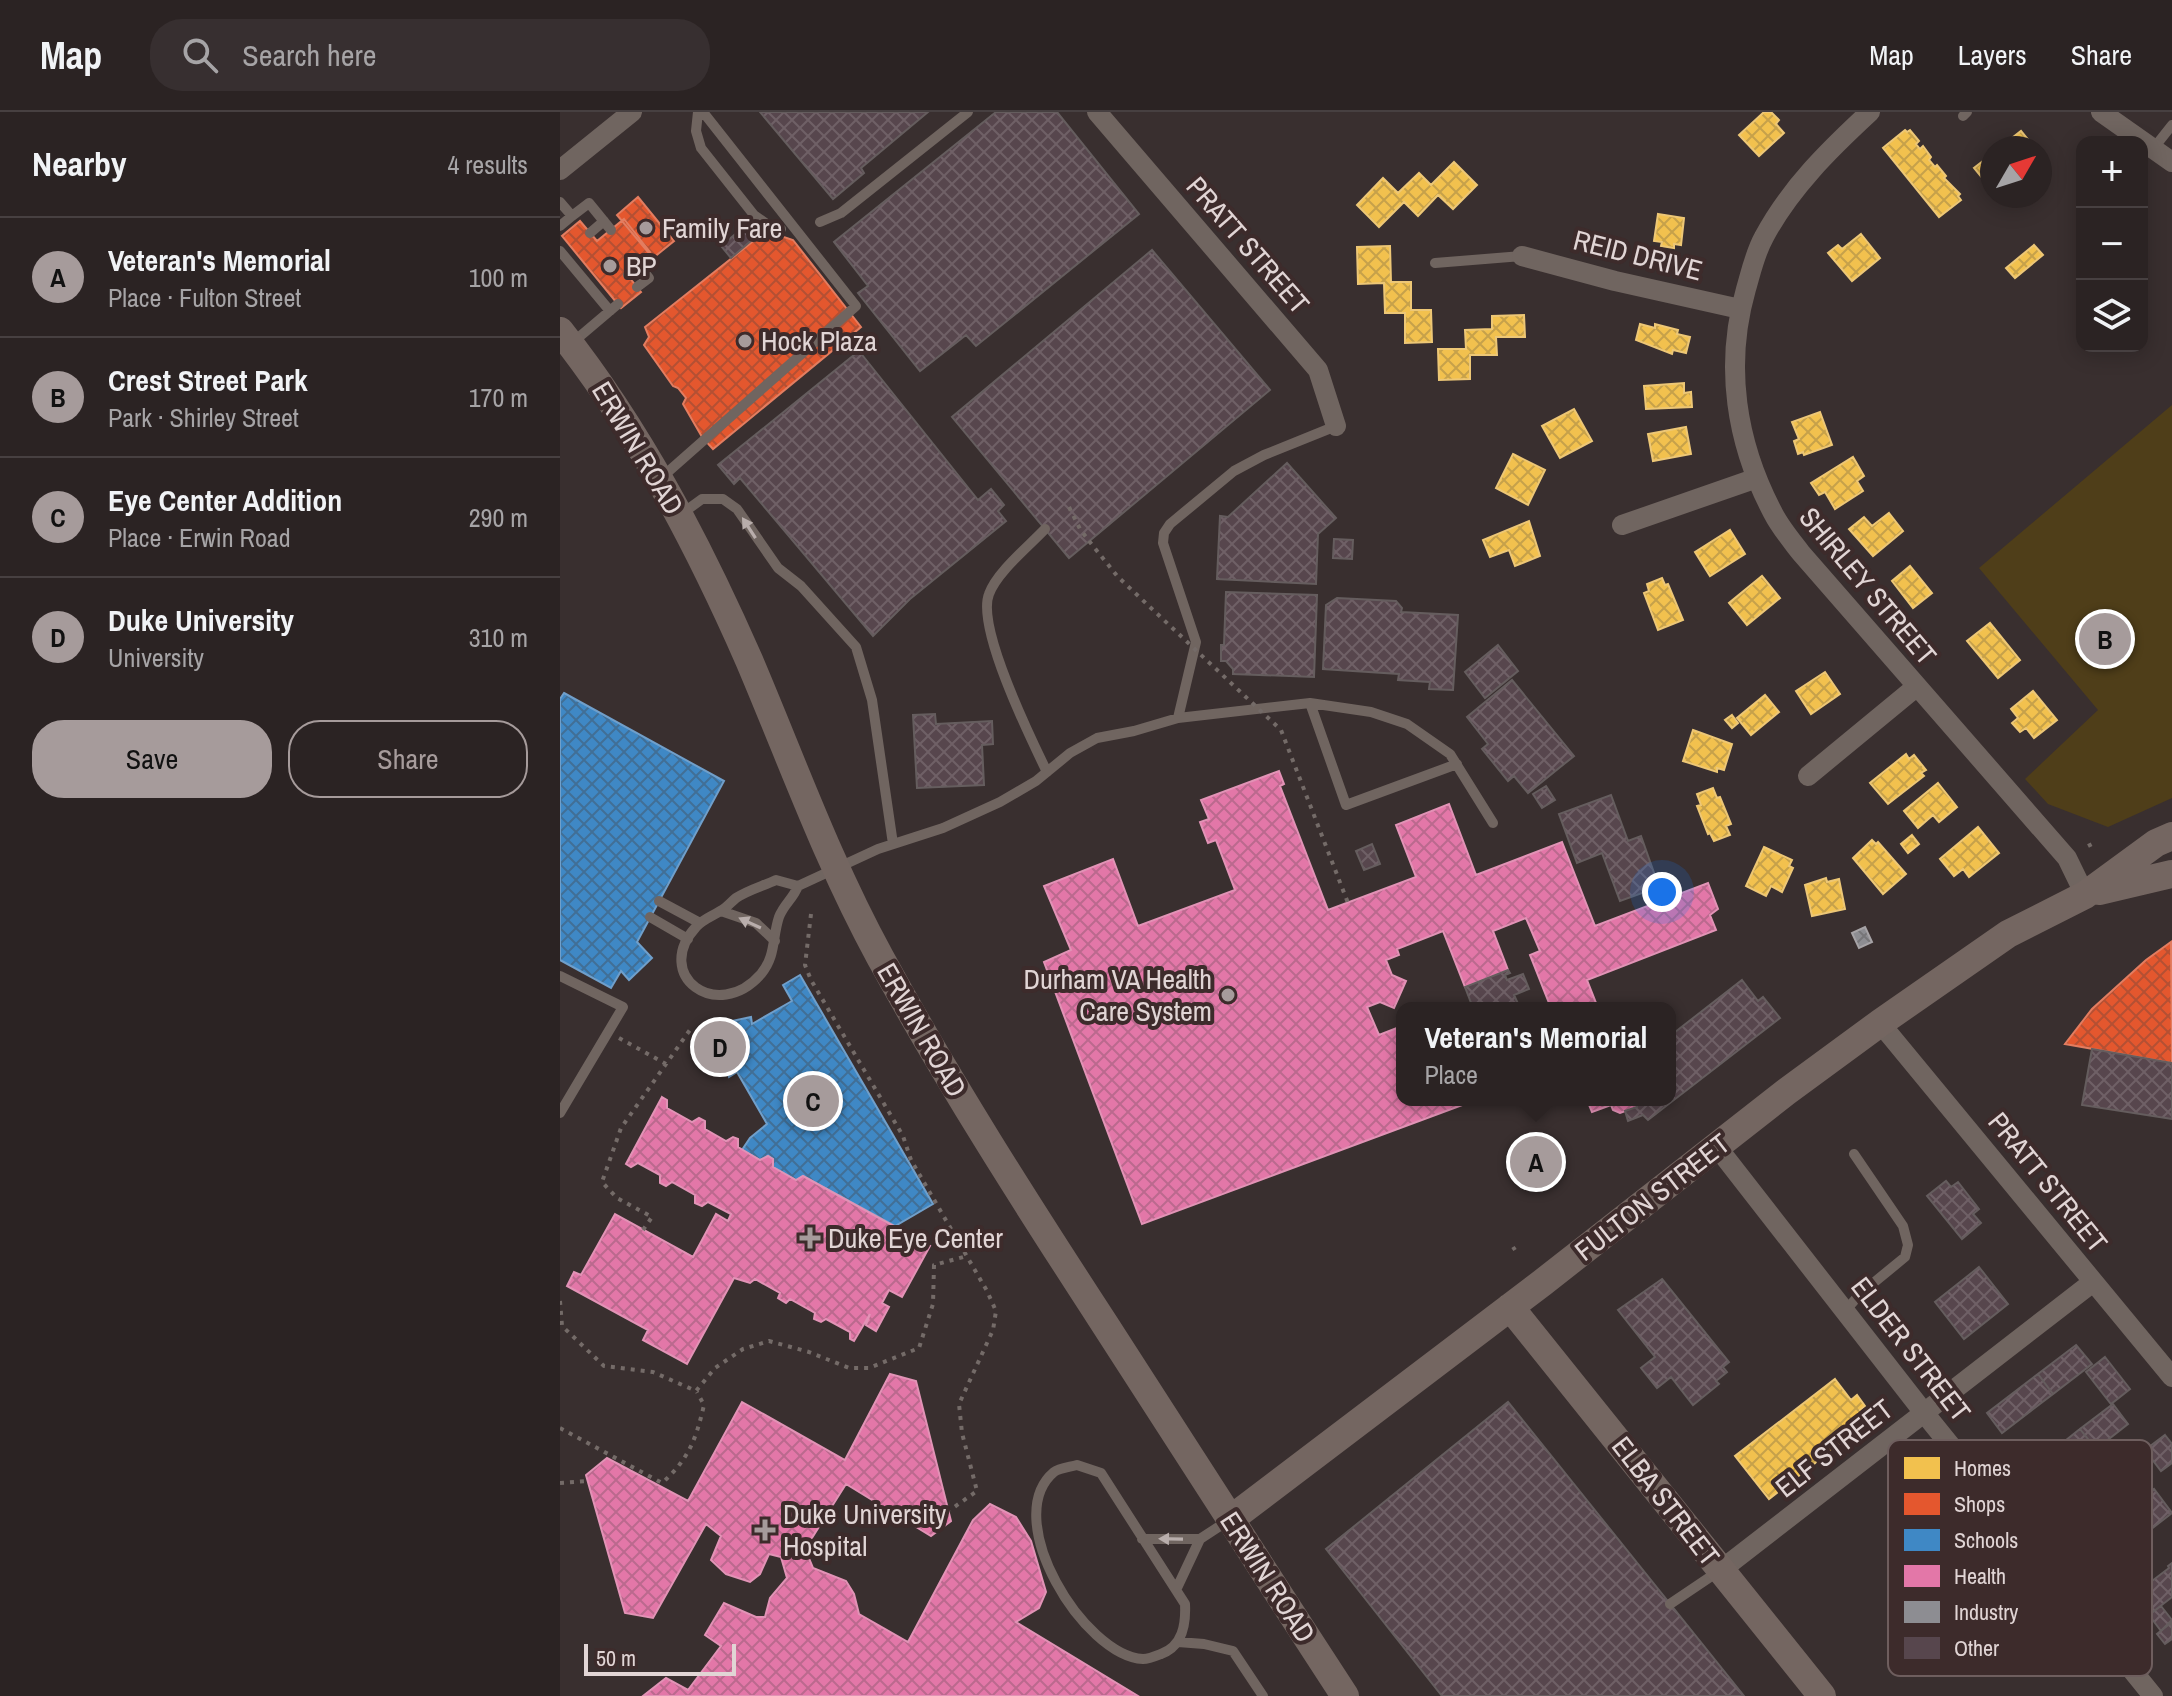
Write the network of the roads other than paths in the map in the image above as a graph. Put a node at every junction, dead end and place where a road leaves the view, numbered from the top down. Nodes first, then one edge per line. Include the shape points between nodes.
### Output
1 (632, 112) edge
2 (700, 112) edge
3 (968, 112) edge
4 (1097, 112) edge
5 (1870, 112) edge
6 (2101, 112) edge
7 (2172, 125) edge
8 (2153, 149) junction
9 (2172, 162) edge
10 (560, 170) edge
11 (560, 202) edge
12 (572, 216) junction
13 (820, 222) dead end
14 (560, 226) edge
15 (781, 229) dead end
16 (590, 233) dead end
17 (565, 251) edge
18 (1522, 256) joint
19 (1435, 263) dead end
20 (628, 275) dead end
21 (637, 287) dead end
22 (1740, 309) junction
23 (565, 337) edge
24 (1336, 426) joint
25 (1757, 478) junction
26 (659, 479) junction
27 (679, 515) junction
28 (1622, 525) dead end
29 (1045, 529) dead end
30 (1916, 687) junction
31 (1310, 703) junction
32 (1178, 718) junction
33 (1457, 764) junction
34 (1047, 772) junction
35 (1808, 776) dead end
36 (1493, 823) dead end
37 (2172, 836) edge
38 (893, 844) junction
39 (836, 869) junction
40 (2172, 874) edge
41 (798, 886) junction
42 (2085, 895) junction
43 (659, 901) dead end
44 (721, 911) junction
45 (650, 917) dead end
46 (700, 923) junction
47 (688, 939) junction
48 (775, 941) junction
49 (560, 976) edge
50 (1880, 1023) junction
51 (560, 1113) edge
52 (1717, 1147) junction
53 (1854, 1154) dead end
54 (2093, 1282) junction
55 (1510, 1307) junction
56 (1846, 1310) junction
57 (2172, 1377) edge
58 (1925, 1414) junction
59 (1891, 1440) edge
60 (1946, 1440) edge
61 (1888, 1442) edge
62 (1231, 1519) junction
63 (1142, 1539) junction
64 (1200, 1539) junction
65 (1721, 1570) junction
66 (1176, 1590) junction
67 (1670, 1604) dead end
68 (1178, 1642) junction
69 (2137, 1676) edge
70 (1263, 1696) edge
71 (1345, 1696) edge
72 (1822, 1696) edge
73 (2153, 1696) edge

1 - 10 street
2 - 15 lane via 696,131 701,148 754,215
2 - 26 lane via 856,306
3 - 13 lane via 841,213
4 - 24 street, PRATT STREET via 1318,370
5 - 22 street, SHIRLEY STREET via 1827,152 1781,209 1763,239
6 - 8 street
7 - 8 lane
8 - 9 street
11 - 12 lane
12 - 14 lane
12 - 16 lane via 589,203 607,226
17 - 23 lane via 614,307
18 - 19 lane
18 - 22 street, REID DRIVE
20 - 21 lane via 638,264 649,278
22 - 25 street, SHIRLEY STREET via 1735,394
23 - 26 main road, ERWIN ROAD
24 - 32 lane via 1234,471 1164,533 1196,642
25 - 28 street
25 - 30 street, SHIRLEY STREET via 1774,516 1801,553
26 - 27 main road, ERWIN ROAD
38 -> 27 lane via 872,700 856,647 778,568 737,509 723,499 702,499
27 - 39 main road, ERWIN ROAD via 749,661
29 - 34 lane via 996,580 986,615 990,639
30 - 35 street
30 - 42 street, SHIRLEY STREET via 2067,858
31 - 32 lane
31 - 33 lane via 1371,712 1407,724
31 - 33 lane via 1346,805
32 - 34 lane via 1097,738
33 - 36 lane
34 - 38 lane via 979,812
37 - 42 main road, FULTON STREET
38 - 39 lane
39 - 41 lane
39 - 62 main road, ERWIN ROAD via 972,1116
40 - 42 main road, FULTON STREET
41 - 44 lane via 776,880
41 - 48 lane via 784,905
42 - 50 main road, FULTON STREET via 2008,934
43 - 46 lane
44 - 46 lane
48 -> 44 lane via 756,923
45 - 47 lane
46 - 47 lane
47 - 48 lane via 682,965 689,983 713,995 744,988 758,977 768,966
49 - 51 lane via 623,1007
50 - 52 main road, FULTON STREET
50 - 54 street, PRATT STREET
52 - 55 main road, FULTON STREET
52 - 56 street, ELDER STREET
53 - 56 lane via 1903,1226 1908,1245 1905,1257
54 - 57 street, PRATT STREET
54 - 58 street, ELF STREET
55 - 62 main road, FULTON STREET
55 - 65 main road, ELBA STREET
56 - 58 street, ELDER STREET
58 - 59 street, ELF STREET
58 - 60 street, ELDER STREET
61 - 65 street, ELF STREET
62 - 64 lane
62 - 71 main road, ERWIN ROAD
64 -> 63 lane
63 - 66 lane
63 - 68 lane via 1101,1473 1077,1465 1055,1471 1040,1491 1037,1532 1045,1559 1082,1619 1123,1653 1145,1659
64 - 66 lane
65 - 67 lane
65 - 72 main road, ELBA STREET
66 - 68 lane via 1185,1604 1186,1623
68 - 70 lane via 1233,1651
69 - 73 street, ELDER STREET

